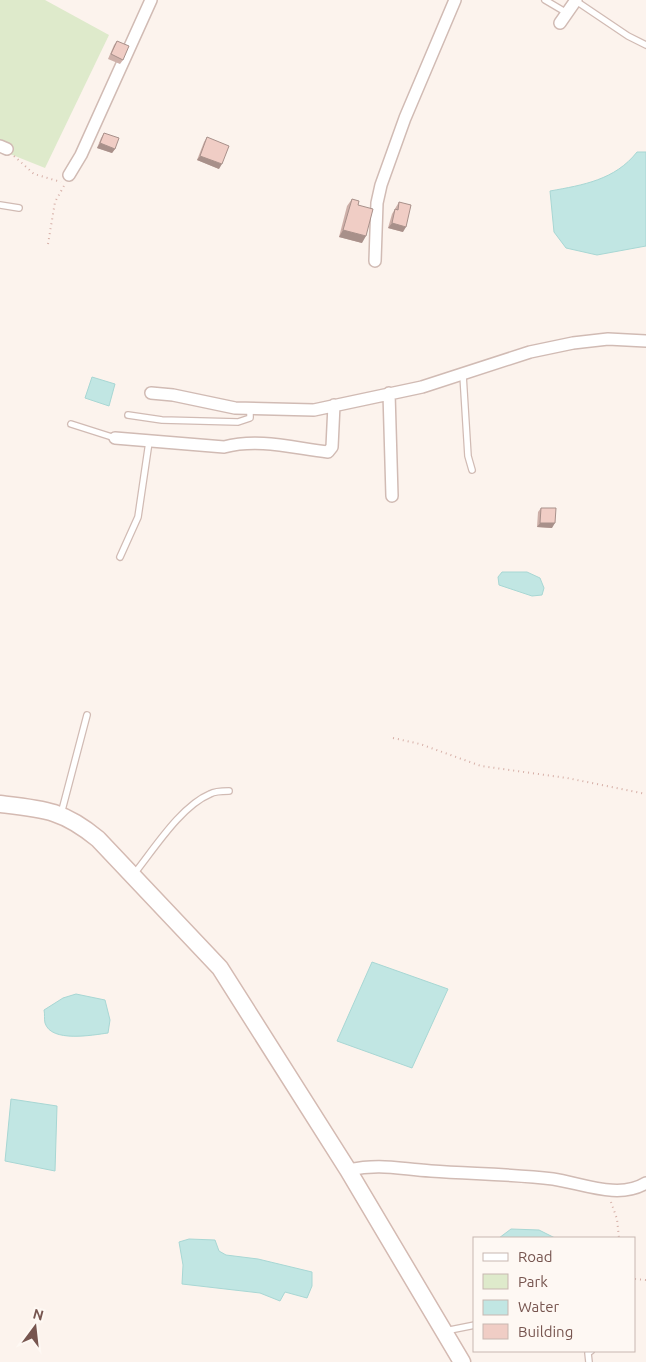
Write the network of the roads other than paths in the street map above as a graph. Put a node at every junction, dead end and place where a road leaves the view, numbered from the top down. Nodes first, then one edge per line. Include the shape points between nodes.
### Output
1 (151, 0) edge
2 (455, 0) edge
3 (544, 0) edge
4 (576, 0) edge
5 (563, 18) joint
6 (646, 45) edge
7 (69, 175) dead end
8 (0, 206) edge
9 (19, 208) dead end
10 (375, 261) dead end
11 (646, 341) edge
12 (463, 375) junction
13 (151, 393) dead end
14 (389, 393) junction
15 (334, 405) junction
16 (250, 410) junction
17 (128, 415) dead end
18 (71, 424) dead end
19 (115, 438) joint
20 (149, 442) junction
21 (472, 470) dead end
22 (392, 496) dead end
23 (120, 557) dead end
24 (87, 715) dead end
25 (229, 791) dead end
26 (0, 804) edge
27 (61, 814) junction
28 (133, 876) junction
29 (348, 1170) junction
30 (646, 1183) edge
31 (473, 1325) edge
32 (444, 1332) junction
33 (462, 1362) edge

1 - 7 street
2 - 10 street via 381,184 377,203
3 - 5 lane
4 - 5 street
4 - 6 lane
8 - 9 lane
11 - 12 street via 608,339 573,343 530,352
12 - 14 street
12 - 21 lane via 468,456
13 - 16 street
14 - 15 street
14 - 22 street
15 - 16 street via 314,410
15 - 20 street via 332,447 328,452 264,443 224,447
16 - 17 lane via 250,418 238,422 162,420
18 - 19 lane
19 - 20 street
20 - 23 lane via 138,517
24 - 27 lane
25 - 28 lane via 212,792 200,799 175,823
26 - 27 street
27 - 28 street via 98,839
28 - 29 street via 220,968
29 - 30 street via 387,1165 554,1179 610,1189 640,1187
29 - 32 street
31 - 32 lane
32 - 33 street

